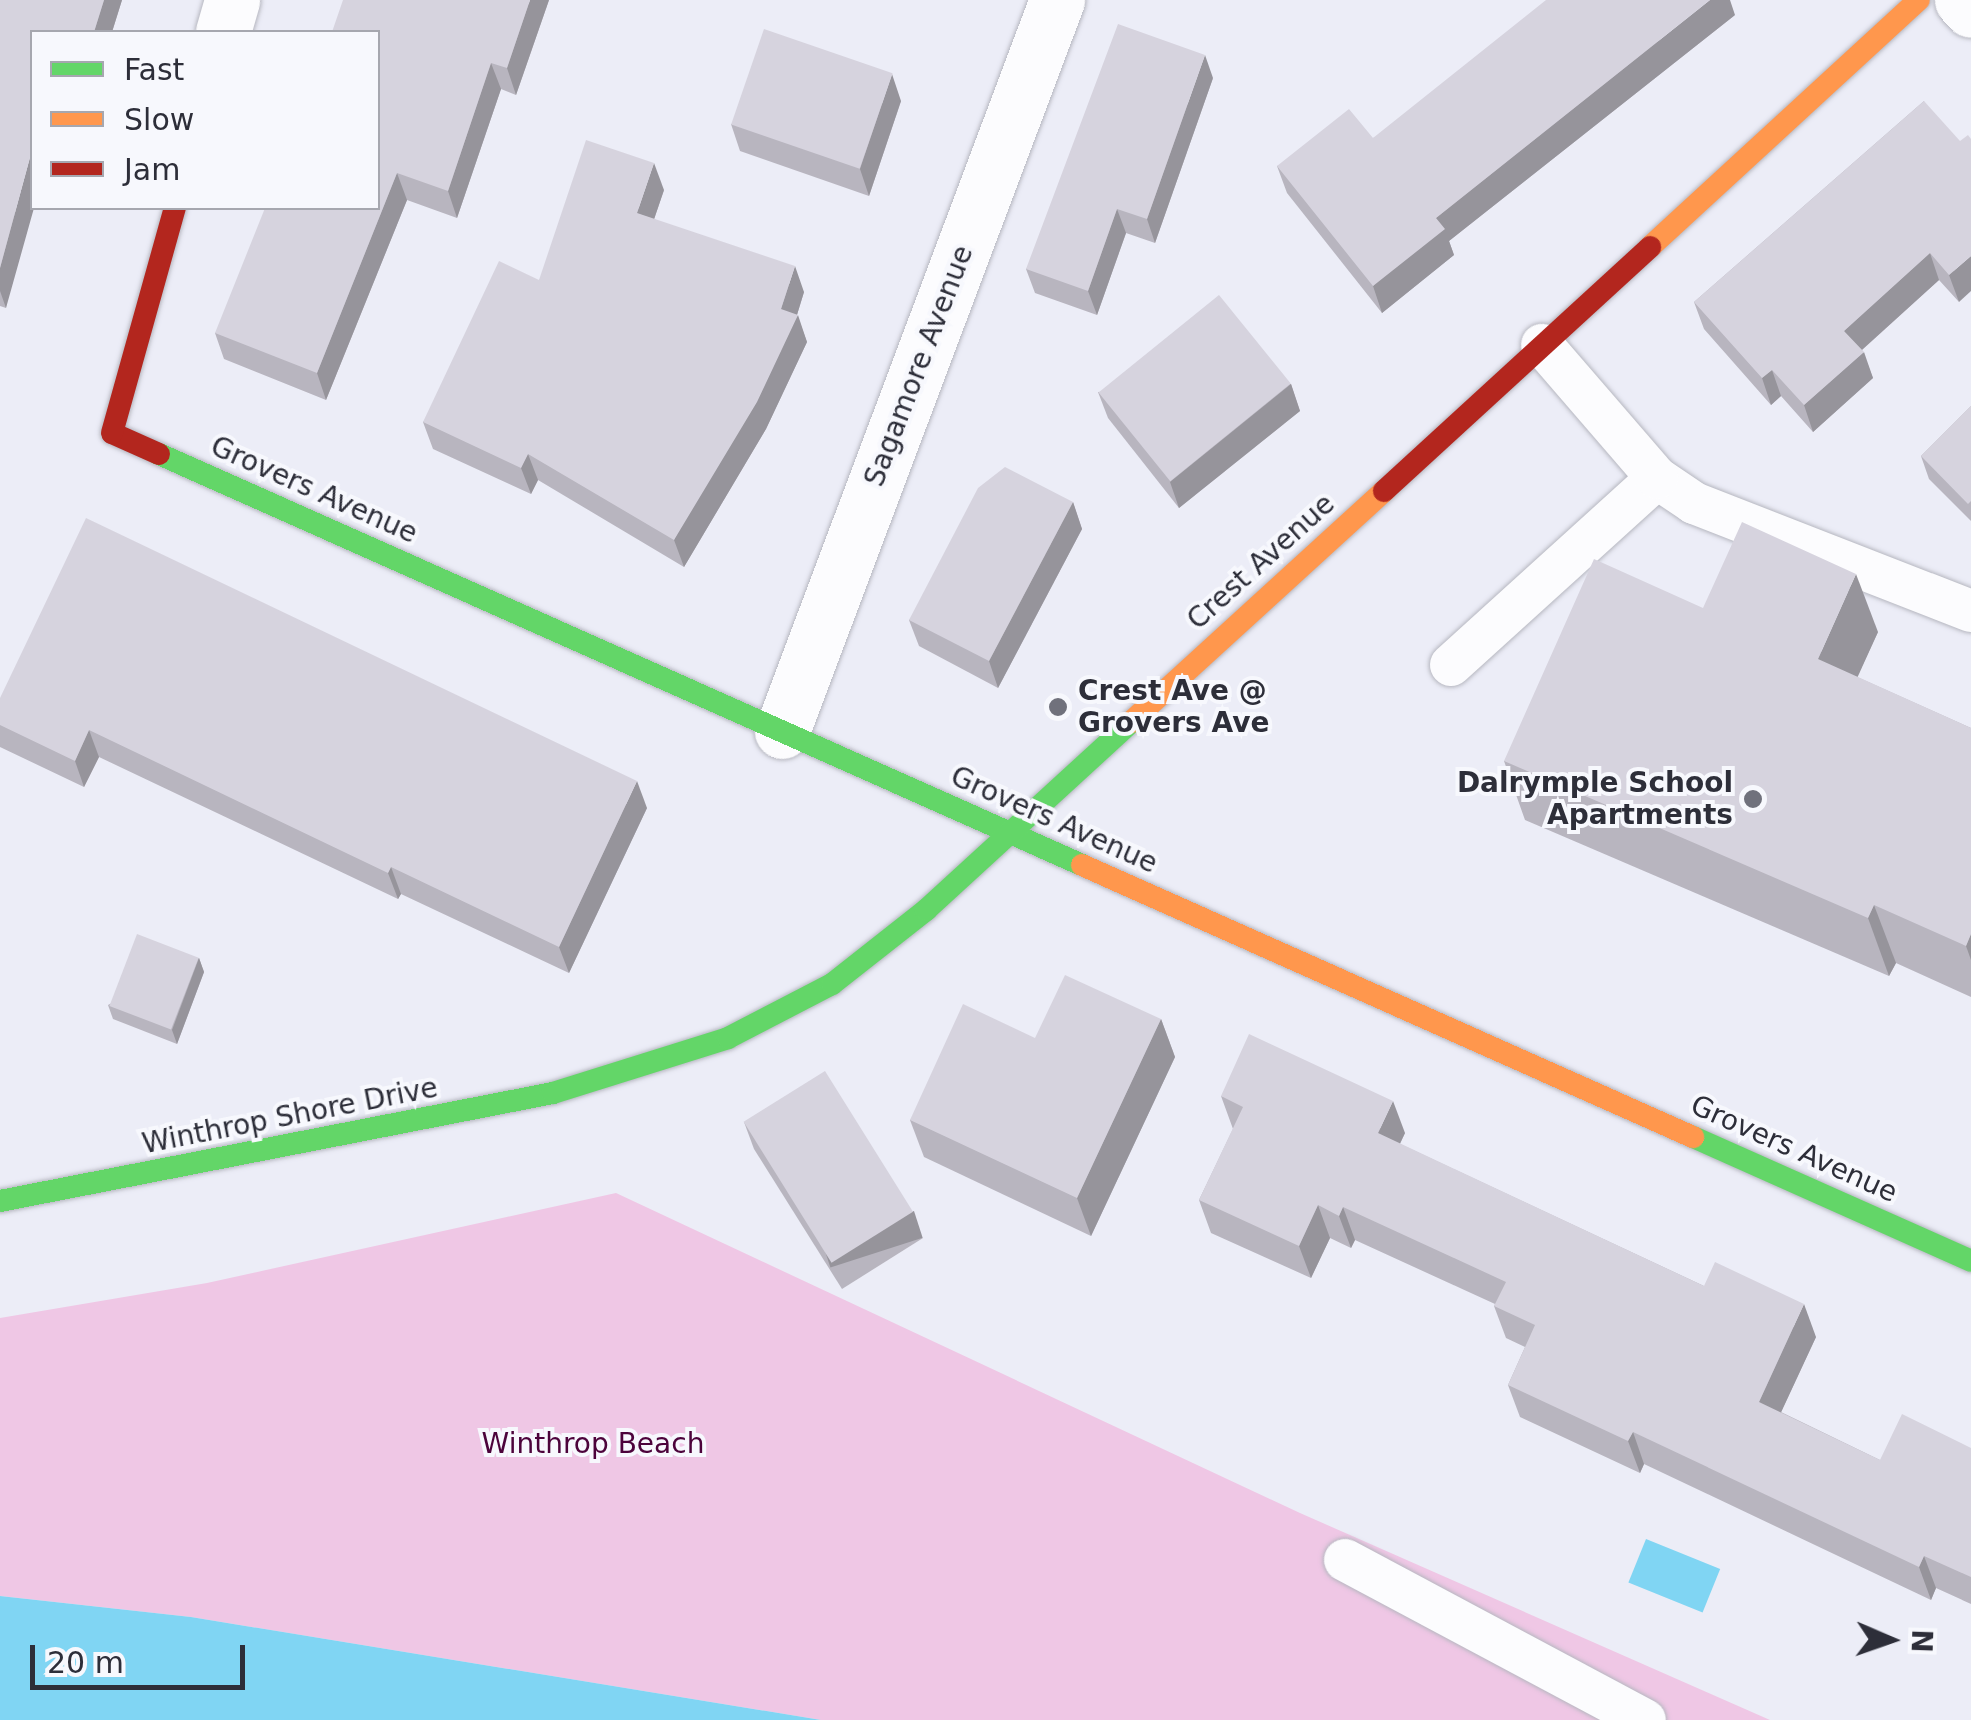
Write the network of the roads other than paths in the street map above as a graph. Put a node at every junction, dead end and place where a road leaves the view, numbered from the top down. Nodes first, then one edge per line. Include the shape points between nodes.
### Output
1 (232, 0) edge
2 (1057, 0) edge
3 (1919, 0) edge
4 (1962, 0) edge
5 (1971, 10) edge
6 (224, 30) edge
7 (173, 210) edge
8 (1542, 346) junction
9 (1657, 478) junction
10 (1971, 611) edge
11 (1451, 665) dead end
12 (782, 731) junction
13 (1009, 833) junction
14 (590, 1083) joint
15 (0, 1201) edge
16 (1971, 1261) edge
17 (1345, 1560) dead end
18 (1645, 1720) edge

1 - 6 street
2 - 12 street, Sagamore Avenue
3 - 8 main road, Crest Avenue
4 - 5 street
7 - 12 main road, Grovers Avenue via 112,433
8 - 9 lane
8 - 13 main road, Crest Avenue
9 - 10 lane via 1694,503
9 - 11 lane
12 - 13 main road, Grovers Avenue
13 - 14 main road, Crest Avenue via 912,923 832,984 728,1038
13 - 16 main road, Grovers Avenue
14 - 15 main road, Winthrop Shore Drive via 464,1114
17 - 18 lane

